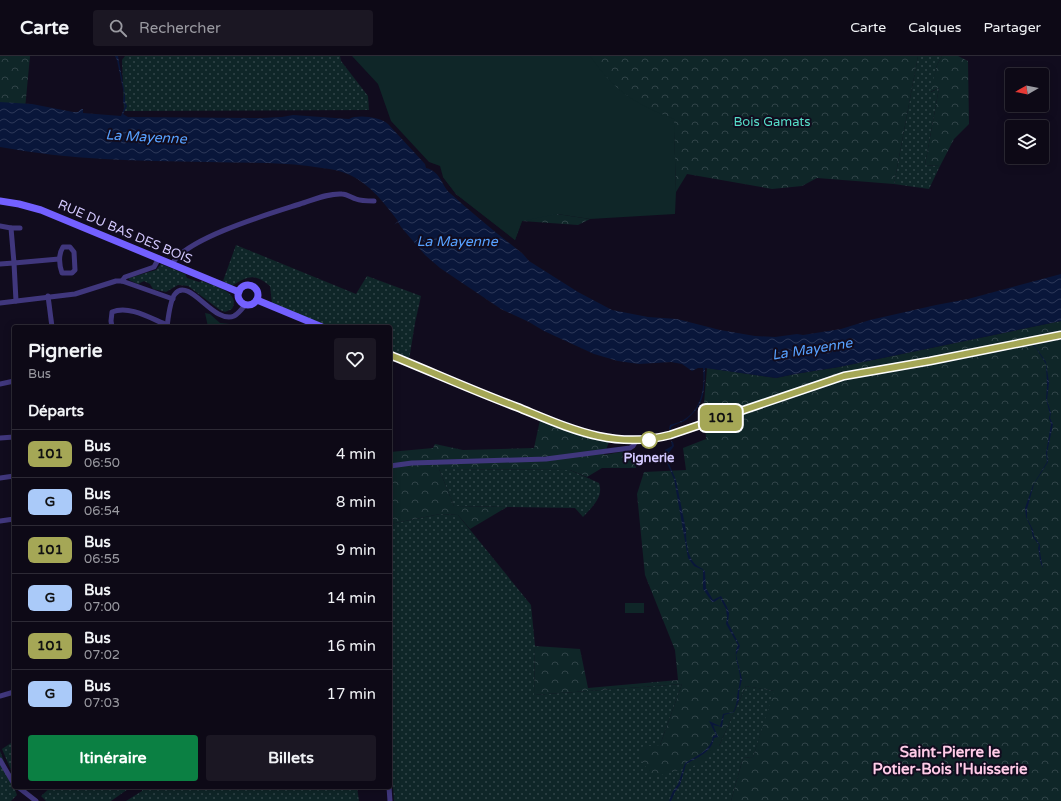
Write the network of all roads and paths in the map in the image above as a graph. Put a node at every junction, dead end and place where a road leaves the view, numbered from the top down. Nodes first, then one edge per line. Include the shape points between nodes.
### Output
1 (0, 201) edge
2 (374, 201) dead end
3 (0, 226) edge
4 (11, 228) junction
5 (20, 228) dead end
6 (159, 258) junction
7 (59, 259) junction
8 (14, 263) junction
9 (0, 264) edge
10 (172, 264) junction
11 (122, 281) junction
12 (239, 292) junction
13 (48, 296) junction
14 (173, 298) junction
15 (257, 300) junction
16 (16, 301) junction
17 (0, 303) edge
18 (245, 305) junction
19 (52, 325) edge
20 (112, 325) edge
21 (165, 325) edge
22 (167, 325) edge
23 (317, 325) edge
24 (1061, 335) edge
25 (392, 356) edge
26 (12, 381) edge
27 (0, 384) edge
28 (12, 437) edge
29 (0, 438) edge
30 (636, 441) junction
31 (392, 466) edge
32 (12, 476) edge
33 (0, 478) edge
34 (12, 519) edge
35 (0, 520) edge
36 (12, 693) edge
37 (0, 696) edge
38 (0, 760) edge
39 (12, 781) edge
40 (21, 789) edge
41 (389, 789) edge
42 (36, 801) edge
43 (390, 801) edge

1 - 6 main road, RUE DU BAS DES BOIS via 41,210
2 - 10 street via 356,199 343,194 330,195 222,231 180,255
3 - 4 street
4 - 5 street
4 - 8 street
6 - 10 main road, RUE DU BAS DES BOIS
6 - 11 street via 154,266 125,277
7 - 7 street via 63,247 70,247 74,252 75,270 72,273 62,273
7 - 8 street
8 - 9 street
8 - 16 street
10 - 12 main road, RUE DU BAS DES BOIS
11 - 13 street via 109,282 75,294
11 - 14 street
12 - 15 main road via 246,286 252,286 258,293
12 - 18 main road via 238,298
13 - 16 street
13 - 19 street
14 - 18 street via 178,291 189,291 224,316 233,316
14 - 22 street
15 - 18 main road via 253,304
15 - 23 main road
16 - 17 street
20 - 21 street via 112,312 127,309
24 - 30 main road via 844,376 670,435
25 - 30 main road via 572,429 604,438
26 - 27 street
28 - 29 street
30 - 31 street via 630,448 546,459
32 - 33 street
34 - 35 street
36 - 37 street
38 - 39 street
40 - 42 street
41 - 43 street

